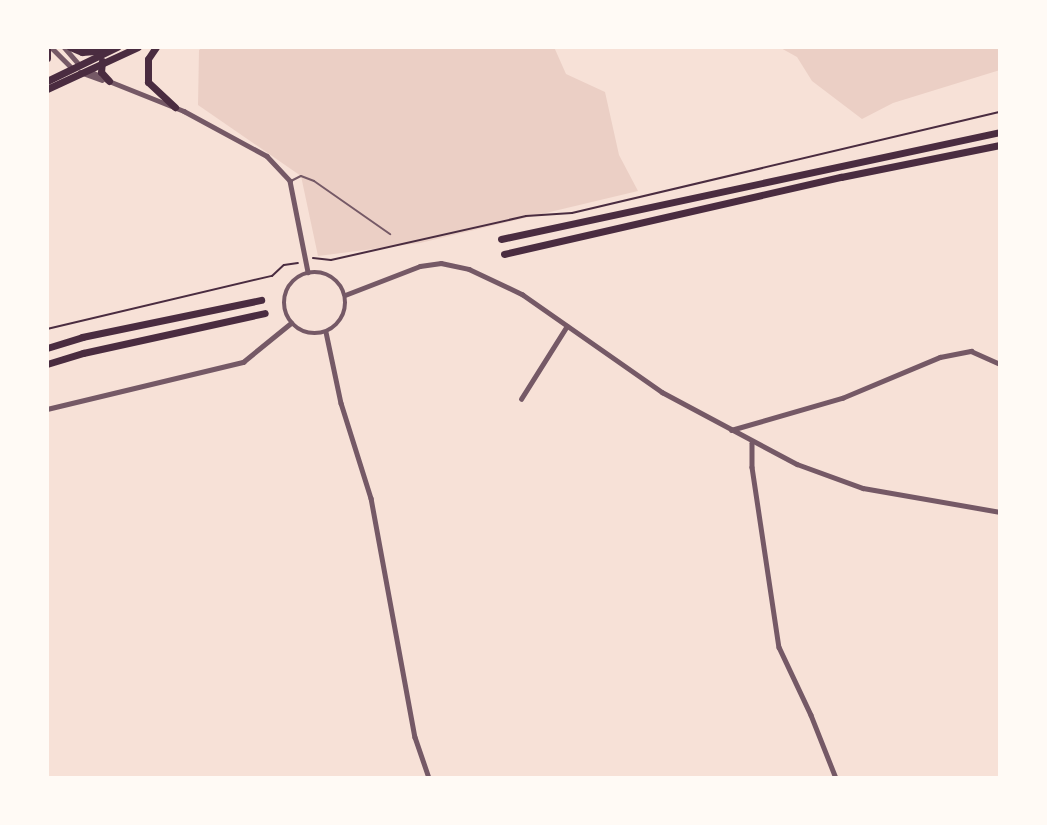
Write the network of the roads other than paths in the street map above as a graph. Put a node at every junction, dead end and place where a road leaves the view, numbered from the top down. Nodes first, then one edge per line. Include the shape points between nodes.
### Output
1 (49, 47) edge
2 (64, 47) edge
3 (70, 47) edge
4 (127, 47) edge
5 (138, 47) edge
6 (156, 47) edge
7 (115, 48) edge
8 (47, 58) edge
9 (101, 64) junction
10 (79, 67) junction
11 (109, 82) junction
12 (47, 85) edge
13 (175, 107) junction
14 (1000, 132) edge
15 (1000, 145) edge
16 (290, 181) junction
17 (390, 234) dead end
18 (500, 239) dead end
19 (504, 254) dead end
20 (308, 272) junction
21 (345, 295) junction
22 (261, 300) dead end
23 (265, 313) dead end
24 (291, 323) junction
25 (567, 326) junction
26 (326, 332) junction
27 (47, 348) edge
28 (47, 364) edge
29 (1000, 364) edge
30 (521, 399) dead end
31 (47, 409) edge
32 (730, 430) junction
33 (752, 443) junction
34 (1000, 512) edge
35 (429, 778) edge
36 (836, 778) edge

1 - 8 main road
1 - 10 street
2 - 10 street
3 - 7 main road via 82,52
4 - 9 main road
5 - 9 main road
6 - 13 main road via 148,59 148,82
7 - 10 main road
9 - 10 main road
9 - 11 main road
10 - 11 street
10 - 12 main road
11 - 13 street
13 - 16 street via 267,156
14 - 18 main road
15 - 19 main road
16 - 17 lane via 301,176 314,181
16 - 20 street
20 - 21 street via 335,279
20 - 24 street via 290,283 285,293
21 - 25 street via 419,266 441,263 469,269 522,294
21 - 26 street via 341,321
22 - 27 main road
23 - 28 main road
24 - 26 street via 307,333
24 - 31 street via 243,362
25 - 30 street
25 - 32 street via 662,393
26 - 35 street via 341,404 371,498 415,737
29 - 32 street via 971,351 940,356 842,398
32 - 33 street
33 - 34 street via 863,488
33 - 36 street via 779,647

